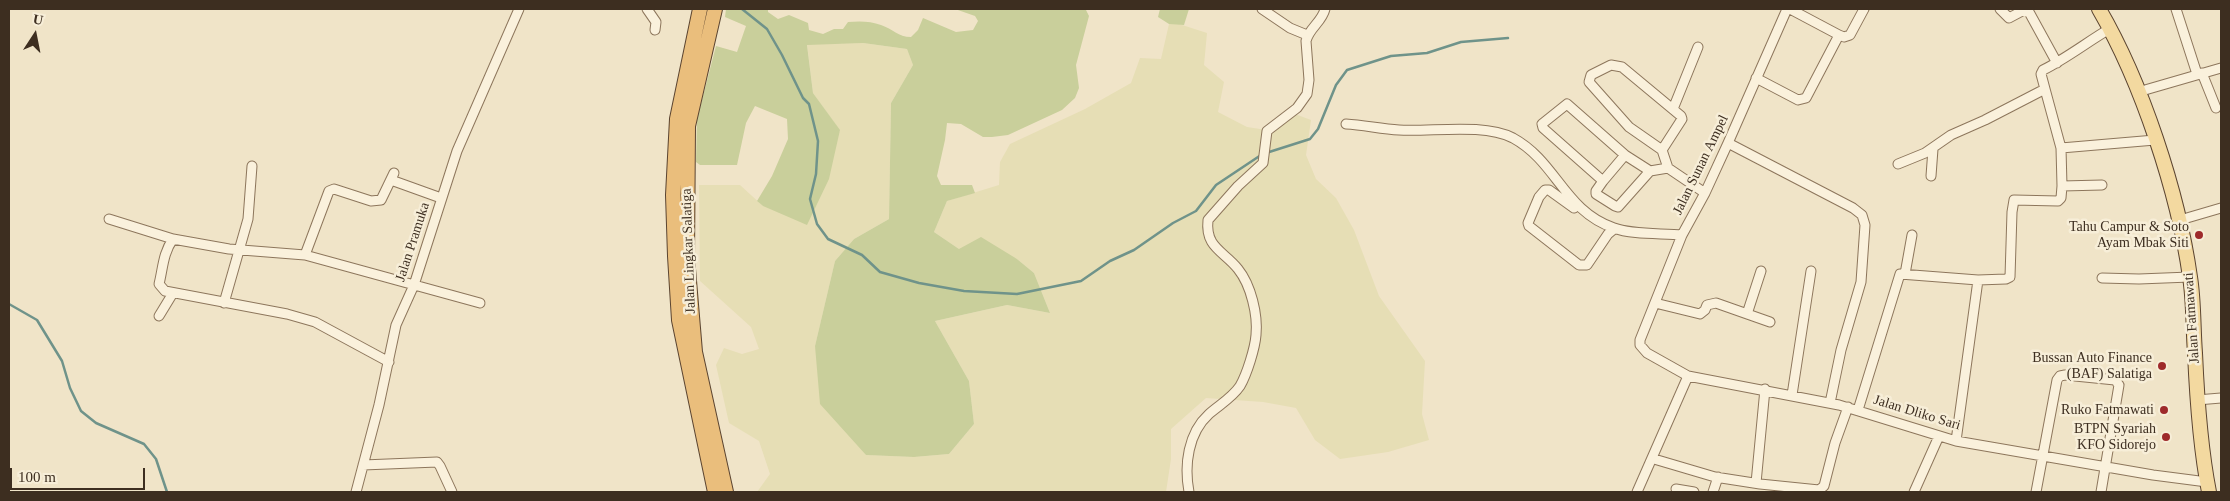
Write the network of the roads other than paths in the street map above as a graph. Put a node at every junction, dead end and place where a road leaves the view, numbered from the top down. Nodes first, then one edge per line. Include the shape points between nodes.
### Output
1 (519, 9) edge
2 (647, 9) edge
3 (700, 9) edge
4 (715, 9) edge
5 (1262, 9) edge
6 (1325, 9) edge
7 (1788, 9) edge
8 (1864, 9) edge
9 (2099, 9) edge
10 (2176, 9) edge
11 (2005, 14) edge
12 (2111, 28) junction
13 (655, 30) dead end
14 (1307, 35) junction
15 (1839, 35) junction
16 (1698, 47) dead end
17 (2057, 63) junction
18 (2221, 68) edge
19 (693, 72) junction
20 (2200, 74) junction
21 (1756, 78) junction
22 (2045, 89) junction
23 (2138, 92) junction
24 (2216, 108) dead end
25 (1673, 109) junction
26 (1346, 124) dead end
27 (2155, 140) junction
28 (1728, 143) junction
29 (2061, 148) junction
30 (1933, 149) junction
31 (1662, 150) junction
32 (1625, 154) junction
33 (1898, 164) dead end
34 (252, 166) dead end
35 (1668, 168) junction
36 (1650, 172) junction
37 (1931, 176) dead end
38 (1603, 181) junction
39 (2102, 185) dead end
40 (2062, 186) junction
41 (1705, 192) junction
42 (441, 198) junction
43 (2221, 208) edge
44 (109, 219) dead end
45 (2180, 220) junction
46 (1611, 231) junction
47 (1912, 234) dead end
48 (1682, 235) junction
49 (173, 239) junction
50 (240, 250) junction
51 (305, 255) junction
52 (1761, 271) dead end
53 (1811, 271) dead end
54 (1905, 274) junction
55 (2190, 277) junction
56 (2102, 278) dead end
57 (1978, 280) junction
58 (414, 285) junction
59 (173, 293) junction
60 (224, 303) junction
61 (1655, 303) junction
62 (480, 304) dead end
63 (1748, 314) junction
64 (159, 316) dead end
65 (1770, 322) dead end
66 (1642, 334) joint
67 (690, 352) junction
68 (389, 362) junction
69 (1688, 376) junction
70 (1765, 389) junction
71 (1792, 395) junction
72 (2221, 398) edge
73 (2197, 400) junction
74 (1830, 403) junction
75 (1848, 407) junction
76 (1858, 410) junction
77 (1939, 436) junction
78 (1956, 440) junction
79 (2042, 454) junction
80 (1654, 459) junction
81 (363, 465) junction
82 (2105, 465) junction
83 (1718, 477) junction
84 (1759, 487) edge
85 (2208, 487) edge
86 (1676, 489) dead end
87 (1804, 490) edge
88 (356, 492) edge
89 (452, 492) edge
90 (715, 492) edge
91 (726, 492) edge
92 (1190, 492) edge
93 (1637, 492) edge
94 (1694, 492) edge
95 (1713, 492) edge
96 (1914, 492) edge
97 (2036, 492) edge
98 (2101, 492) edge

1 - 42 street, Jalan Pramuka via 457,151
2 - 13 street via 656,22
3 - 19 highway, Jalan Lingkar Salatiga
4 - 19 highway, Jalan Lingkar Salatiga
5 - 14 street
6 - 14 street via 1323,18
7 - 15 street
7 - 21 street, Jalan Sunan Ampel
8 - 15 street via 1850,35
9 - 12 main road, Jalan Fatmawati
10 - 20 street
11 - 17 street via 2029,12
12 - 17 street
12 - 23 main road, Jalan Fatmawati
14 - 92 street via 1307,94 1283,121 1268,130 1262,166 1220,204 1208,221 1215,248 1244,277 1254,308 1256,333 1240,385 1193,433 1188,469
15 - 21 street via 1804,99 1798,100
16 - 25 street
17 - 22 street via 2042,72
18 - 20 street
19 - 67 highway, Jalan Lingkar Salatiga via 686,160
20 - 23 street
20 - 24 street
21 - 28 street, Jalan Sunan Ampel
22 - 29 street
22 - 30 street via 1951,134
23 - 27 main road, Jalan Fatmawati
25 - 31 street via 1682,120
25 - 31 street via 1618,65 1610,65 1590,76 1591,85 1608,105 1630,127
26 - 46 street via 1399,130 1455,129 1504,134 1529,148 1542,160 1573,203
27 - 29 street
27 - 45 main road, Jalan Fatmawati
28 - 41 street, Jalan Sunan Ampel
28 - 74 street via 1853,208 1863,217 1861,282
29 - 40 street
30 - 33 street
30 - 37 street
31 - 35 street
32 - 36 street
32 - 38 street
32 - 38 street via 1567,104 1542,124
34 - 50 street via 248,219
35 - 36 street
35 - 41 street
36 - 38 street via 1618,207 1596,194
39 - 40 street
40 - 57 street via 2058,201 2014,200 2010,277
41 - 48 street, Jalan Sunan Ampel
42 - 51 street via 392,177 383,198 377,202 334,189 329,191
42 - 58 street, Jalan Pramuka
43 - 45 street
44 - 49 street
45 - 55 main road, Jalan Fatmawati
46 - 46 street via 1547,190 1539,197 1528,221 1529,226 1582,266 1587,265
46 - 48 street
47 - 54 street
48 - 61 street, Jalan Sunan Ampel
49 - 50 street
49 - 59 street via 164,255 159,284 165,291
50 - 51 street
50 - 60 street
51 - 58 street
52 - 63 street
53 - 71 street
54 - 57 street
54 - 76 street via 1899,276
55 - 56 street
55 - 73 main road, Jalan Fatmawati
57 - 78 street
58 - 62 street
58 - 68 street, Jalan Pramuka via 396,325
59 - 60 street
59 - 64 street
60 - 68 street via 314,322
61 - 63 street via 1700,314 1707,305 1716,303
61 - 66 street, Jalan Sunan Ampel
63 - 65 street
66 - 69 street, Jalan Dliko Sari via 1640,343 1646,353
67 - 90 highway, Jalan Lingkar Salatiga
67 - 91 highway, Jalan Lingkar Salatiga
68 - 81 street, Jalan Pramuka
69 - 70 street, Jalan Dliko Sari
69 - 80 street
70 - 71 street, Jalan Dliko Sari
70 - 84 street
71 - 74 street, Jalan Dliko Sari
72 - 73 street
73 - 85 main road, Jalan Fatmawati
74 - 75 street, Jalan Dliko Sari
75 - 76 street, Jalan Dliko Sari
75 - 87 street via 1824,486 1819,490
76 - 77 street, Jalan Dliko Sari
77 - 78 street, Jalan Dliko Sari
77 - 96 street
78 - 79 street, Jalan Dliko Sari
79 - 82 street, Jalan Dliko Sari
79 - 82 street via 2060,376 2115,380 2119,386
79 - 97 street
80 - 83 street
80 - 93 street
81 - 88 street, Jalan Pramuka
81 - 89 street via 436,462
82 - 85 street, Jalan Dliko Sari
82 - 98 street
83 - 84 street
83 - 95 street
84 - 87 street
86 - 94 street

